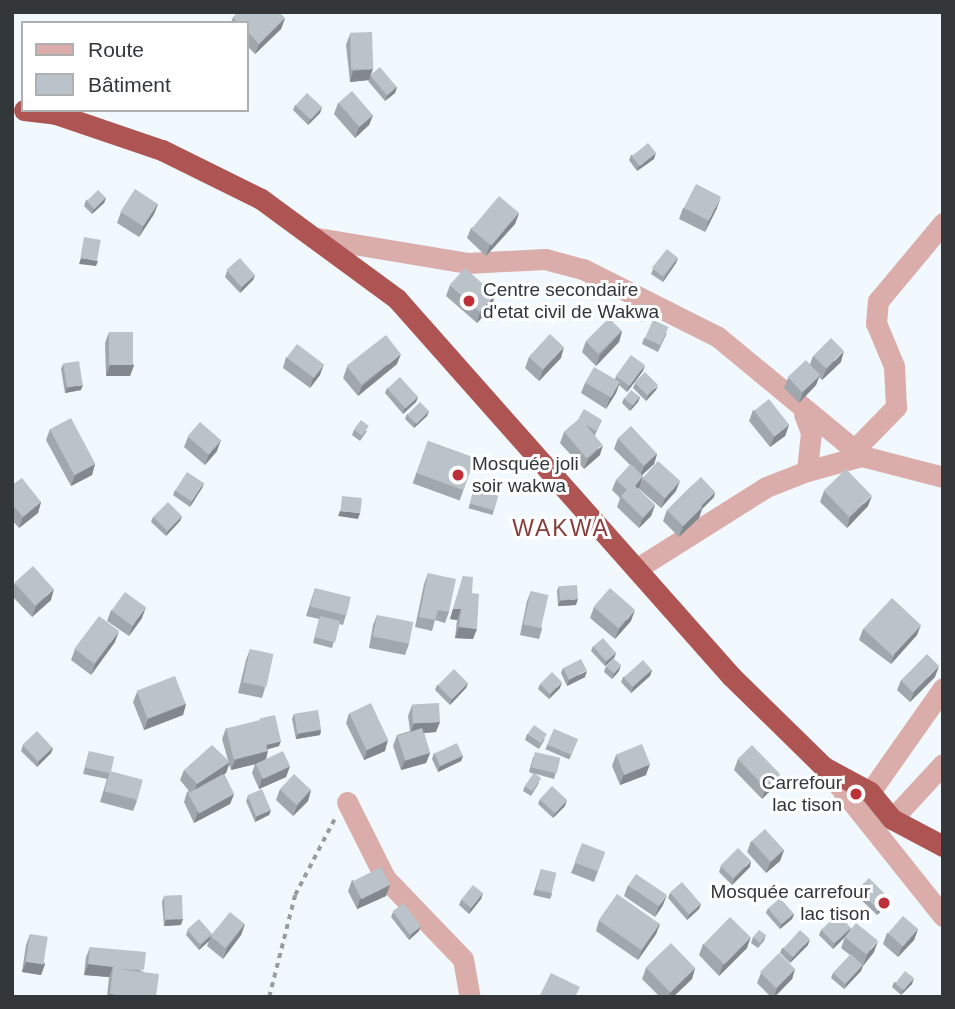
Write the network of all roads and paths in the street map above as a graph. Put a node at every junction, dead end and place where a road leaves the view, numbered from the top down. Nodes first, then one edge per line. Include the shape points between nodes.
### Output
1 (40, 112) edge
2 (943, 223) edge
3 (318, 239) junction
4 (804, 414) junction
5 (858, 453) junction
6 (807, 471) junction
7 (943, 477) edge
8 (636, 569) junction
9 (943, 688) edge
10 (943, 764) edge
11 (824, 767) junction
12 (870, 792) junction
13 (347, 802) joint
14 (892, 819) junction
15 (943, 846) edge
16 (943, 916) edge
17 (269, 997) edge
18 (470, 997) edge

1 - 3 highway via 162,150 261,199
2 - 5 street via 878,301 876,323 894,366 897,407
3 - 4 street via 467,263 545,259 583,268 718,337
3 - 8 highway via 397,299
4 - 5 street
4 - 6 street via 811,432
5 - 6 street
5 - 7 street
6 - 8 street via 754,494
8 - 11 highway
9 - 12 street
10 - 14 street
11 - 12 highway
11 - 16 street
12 - 14 highway
13 - 17 path via 314,849 295,895
13 - 18 street via 386,878 463,958
14 - 15 highway

